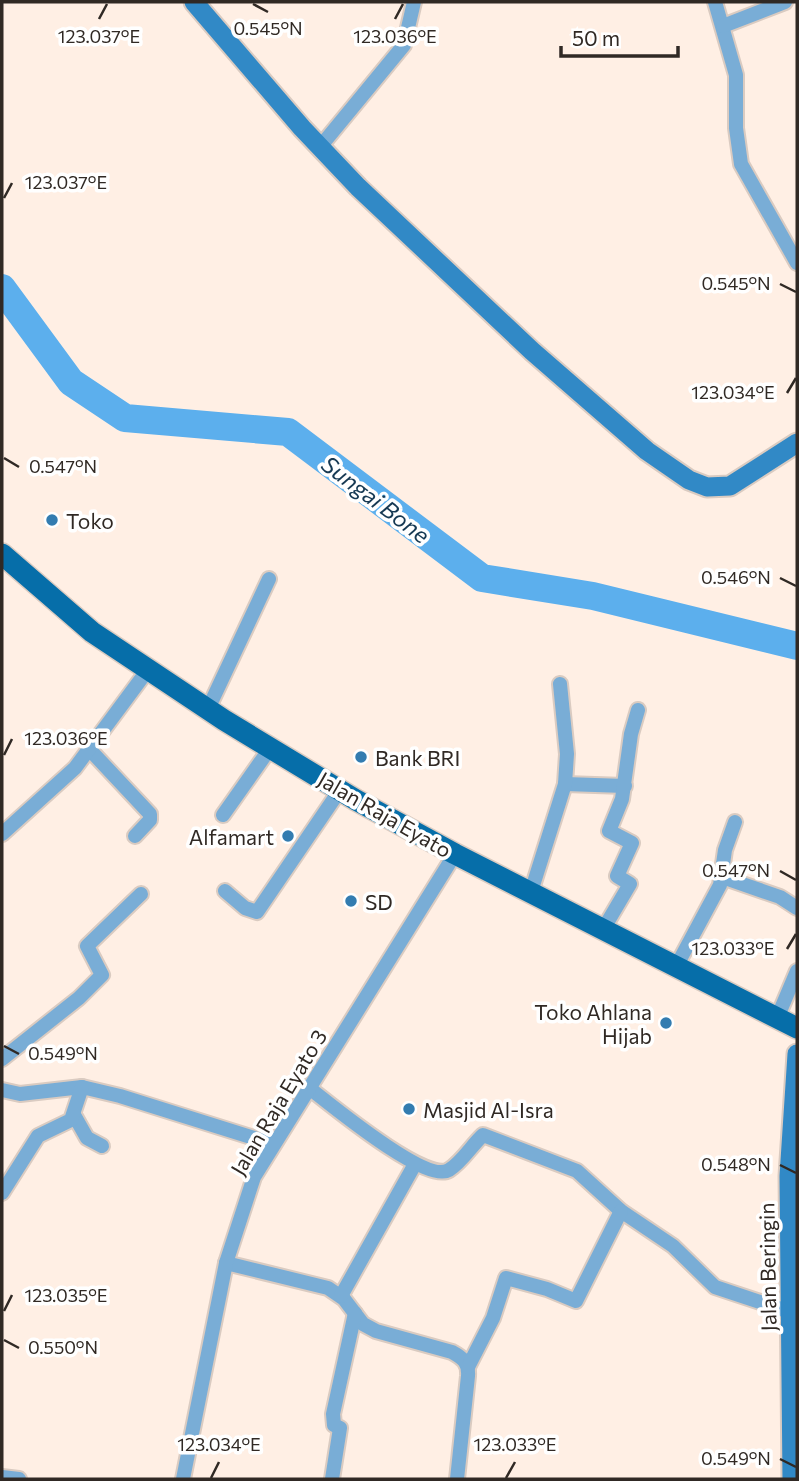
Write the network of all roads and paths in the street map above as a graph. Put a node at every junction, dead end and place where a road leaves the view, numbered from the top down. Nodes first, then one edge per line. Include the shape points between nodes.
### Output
1 (194, 2) edge
2 (414, 2) edge
3 (715, 2) edge
4 (785, 2) edge
5 (723, 26) junction
6 (320, 147) junction
7 (797, 263) edge
8 (797, 443) edge
9 (2, 554) edge
10 (269, 579) dead end
11 (147, 671) junction
12 (560, 684) dead end
13 (208, 709) junction
14 (638, 710) dead end
15 (271, 747) junction
16 (91, 751) junction
17 (565, 785) junction
18 (625, 786) junction
19 (340, 790) junction
20 (223, 815) dead end
21 (735, 822) dead end
22 (2, 834) edge
23 (135, 836) dead end
24 (455, 854) junction
25 (722, 877) junction
26 (225, 891) dead end
27 (531, 892) junction
28 (141, 894) dead end
29 (797, 908) edge
30 (604, 928) junction
31 (677, 965) junction
32 (797, 971) edge
33 (778, 1016) junction
34 (797, 1028) edge
35 (797, 1054) edge
36 (2, 1059) edge
37 (82, 1087) junction
38 (308, 1087) junction
39 (2, 1090) edge
40 (74, 1115) junction
41 (273, 1144) junction
42 (102, 1146) dead end
43 (415, 1164) junction
44 (2, 1193) edge
45 (621, 1211) junction
46 (226, 1263) junction
47 (341, 1296) junction
48 (790, 1312) junction
49 (355, 1313) junction
50 (468, 1367) junction
51 (2, 1477) edge
52 (19, 1479) edge
53 (184, 1479) edge
54 (332, 1479) edge
55 (457, 1479) edge
56 (792, 1479) edge

1 - 6 street
2 - 6 street via 404,45
3 - 5 street
4 - 5 street
5 - 7 street via 736,75 741,164
6 - 8 street via 532,351 639,445 689,480 707,487 730,486
9 - 11 main road, Jalan Raja Eyato via 92,632
10 - 13 street
11 - 13 main road, Jalan Raja Eyato
11 - 16 street
12 - 17 street via 567,754
13 - 15 main road, Jalan Raja Eyato
14 - 18 street
15 - 19 main road, Jalan Raja Eyato
15 - 20 street
16 - 22 street
16 - 23 street via 150,814
17 - 18 street
17 - 27 street
18 - 30 street via 609,831 632,843 617,876 630,884
19 - 24 main road, Jalan Raja Eyato
19 - 26 street via 257,912
21 - 25 street
24 - 27 main road, Jalan Raja Eyato
24 - 38 street, Jalan Raja Eyato 3
25 - 29 street via 780,897
25 - 31 street
27 - 30 main road, Jalan Raja Eyato
28 - 36 street via 87,946 102,975
30 - 31 main road, Jalan Raja Eyato
31 - 33 main road, Jalan Raja Eyato
32 - 33 street
33 - 34 main road, Jalan Raja Eyato
35 - 48 street, Jalan Beringin via 789,1176
37 - 39 street via 20,1094
37 - 40 street
37 - 41 street
38 - 41 street, Jalan Raja Eyato 3
38 - 43 street
40 - 42 street via 87,1138
40 - 44 street via 66,1124 38,1136
41 - 46 street, Jalan Raja Eyato 3 via 254,1177
43 - 45 street via 436,1173 449,1170 480,1138 489,1135 577,1171
43 - 47 street
45 - 48 street via 673,1246 715,1287
45 - 50 street via 576,1301 506,1278 493,1318
46 - 47 street via 296,1278
46 - 53 street, Jalan Raja Eyato 3
47 - 49 street
48 - 56 street, Jalan Beringin
49 - 50 street via 376,1331 452,1352
49 - 54 street via 333,1414 334,1425 340,1428
50 - 55 street
51 - 52 street

